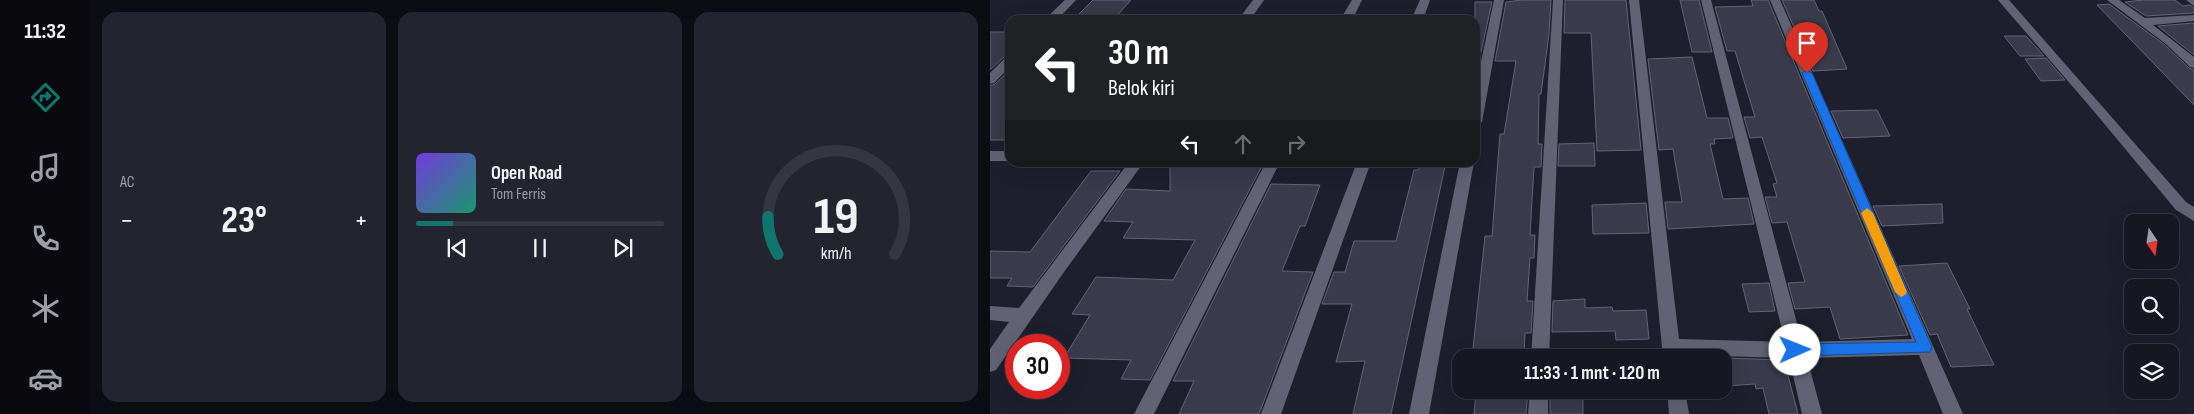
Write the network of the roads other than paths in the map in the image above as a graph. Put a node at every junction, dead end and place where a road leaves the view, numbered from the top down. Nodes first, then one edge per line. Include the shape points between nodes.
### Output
1 (1071, 0) edge
2 (1259, 0) edge
3 (1357, 0) edge
4 (1424, 0) edge
5 (1498, 0) edge
6 (1558, 0) edge
7 (1634, 0) edge
8 (1706, 0) edge
9 (1776, 0) edge
10 (2003, 0) edge
11 (2112, 0) edge
12 (2191, 0) edge
13 (2194, 3) edge
14 (1055, 15) edge
15 (1248, 15) edge
16 (1349, 15) edge
17 (1419, 15) edge
18 (2194, 18) edge
19 (2142, 22) junction
20 (2194, 64) edge
21 (1005, 65) edge
22 (990, 80) edge
23 (1480, 95) edge
24 (990, 156) edge
25 (1005, 156) edge
26 (1133, 167) edge
27 (1270, 167) edge
28 (1362, 167) edge
29 (1466, 167) edge
30 (2194, 215) edge
31 (990, 312) edge
32 (1024, 316) junction
33 (1925, 347) junction
34 (1540, 349) edge
35 (1672, 349) edge
36 (1795, 350) junction
37 (1732, 351) edge
38 (990, 364) edge
39 (1539, 399) edge
40 (1677, 399) edge
41 (1144, 414) edge
42 (1271, 414) edge
43 (1419, 414) edge
44 (1538, 414) edge
45 (1679, 414) edge
46 (1812, 414) edge
47 (1953, 414) edge

1 - 14 street
2 - 15 street
3 - 16 street
4 - 17 street
5 - 23 street
6 - 34 street
7 - 35 street
8 - 36 street
9 - 33 street
10 - 30 street via 2181,206
11 - 19 street
12 - 13 street
18 - 19 street
19 - 20 street
21 - 22 street
24 - 25 street
26 - 32 street
27 - 41 street
28 - 42 street
29 - 43 street
31 - 32 street
32 - 38 street
33 - 36 street
33 - 47 street
36 - 37 street
36 - 46 street
39 - 44 street
40 - 45 street

